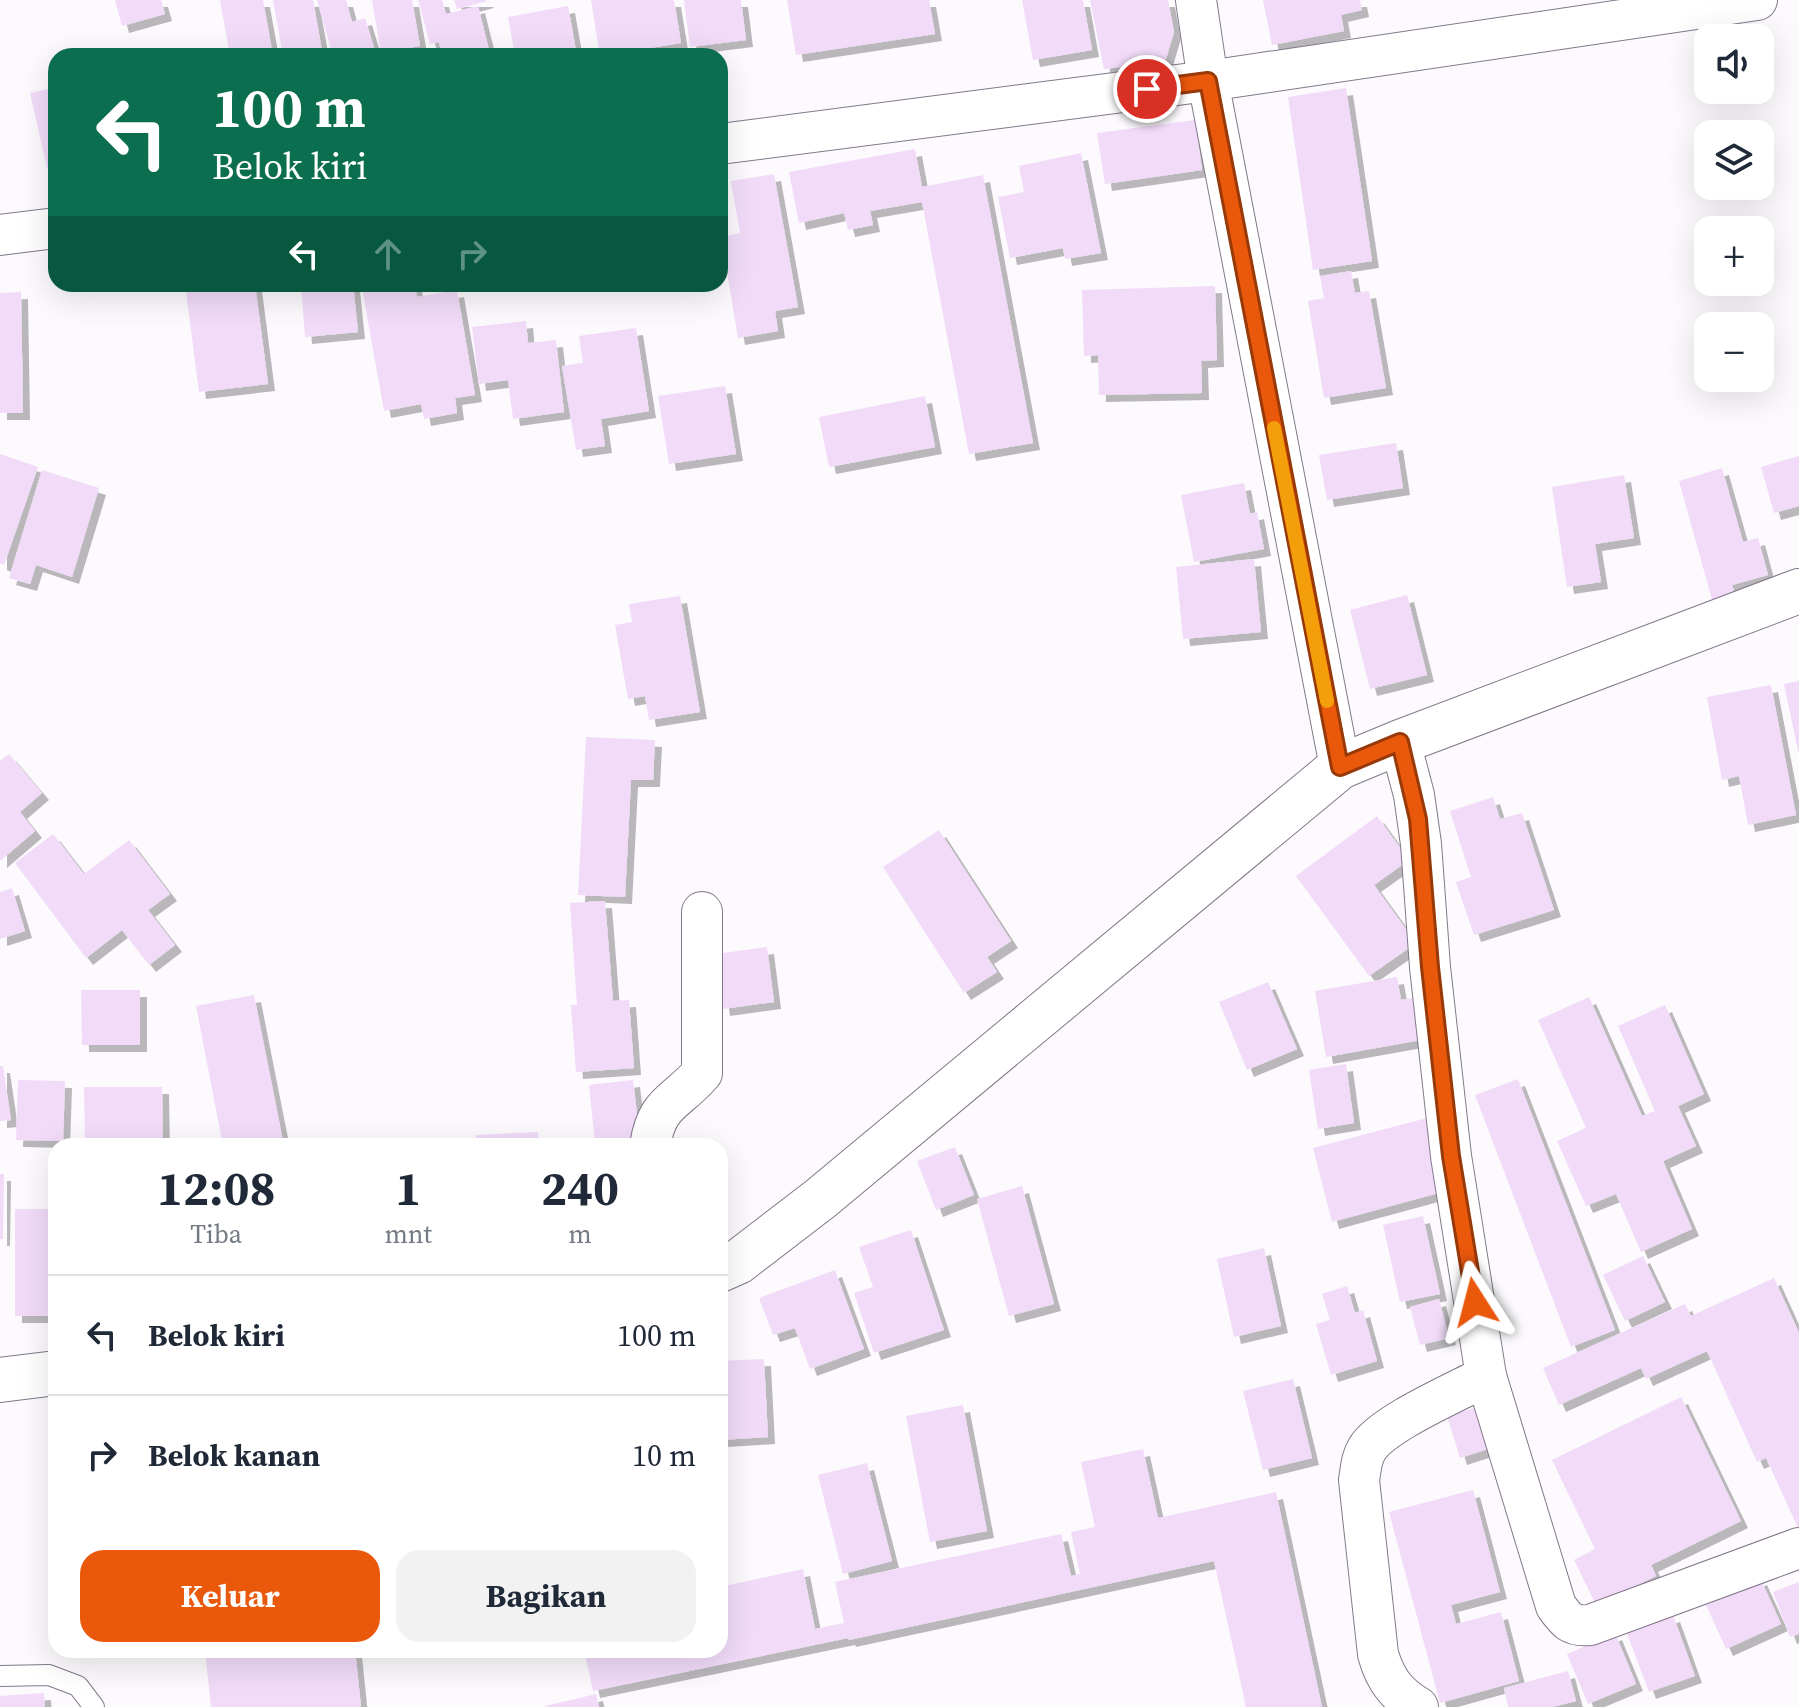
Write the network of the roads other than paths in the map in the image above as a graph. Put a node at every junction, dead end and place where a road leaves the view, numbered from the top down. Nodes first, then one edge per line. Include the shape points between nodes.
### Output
1 (1196, 0) edge
2 (1757, 0) edge
3 (1208, 81) junction
4 (728, 143) edge
5 (48, 229) edge
6 (0, 235) edge
7 (1799, 591) edge
8 (1400, 742) junction
9 (1340, 767) junction
10 (702, 912) dead end
11 (651, 1138) edge
12 (728, 1266) edge
13 (48, 1374) edge
14 (1486, 1376) junction
15 (0, 1380) edge
16 (1799, 1548) edge
17 (0, 1676) edge
18 (94, 1707) edge
19 (1418, 1707) edge

1 - 3 street
2 - 3 street
3 - 4 street
3 - 9 street
5 - 6 street
7 - 8 street
8 - 9 street
8 - 14 street via 1416,807 1451,1156
9 - 12 street via 820,1199
10 - 11 street via 702,1073 659,1112
13 - 15 street
14 - 16 street via 1556,1606 1568,1622 1590,1625
14 - 19 street via 1382,1432 1361,1461 1378,1654 1391,1687
17 - 18 lane via 49,1675 78,1686

